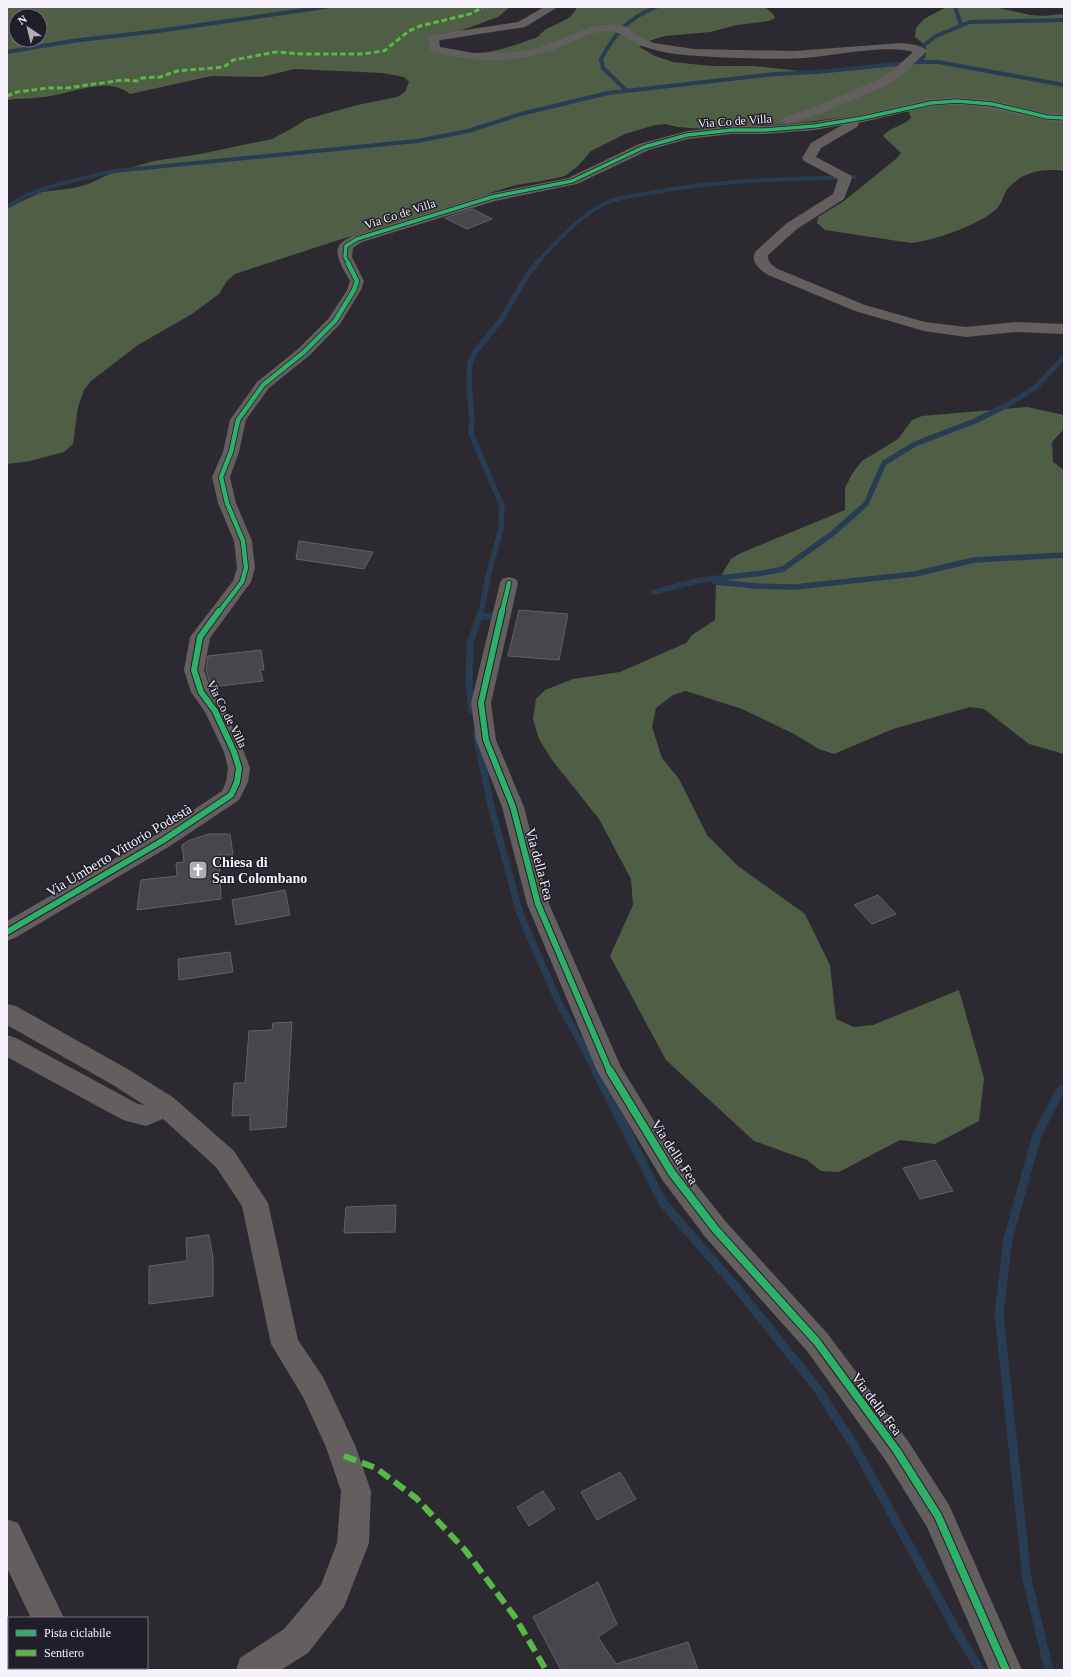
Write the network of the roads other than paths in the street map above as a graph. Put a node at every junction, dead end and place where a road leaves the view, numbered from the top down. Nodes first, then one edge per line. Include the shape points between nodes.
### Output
1 (552, 7) edge
2 (862, 118) junction
3 (1064, 118) edge
4 (765, 130) junction
5 (1064, 329) edge
6 (509, 582) dead end
7 (237, 782) joint
8 (7, 932) edge
9 (7, 1013) edge
10 (7, 1045) edge
11 (165, 1105) junction
12 (7, 1534) edge
13 (48, 1617) edge
14 (252, 1670) edge
15 (1006, 1670) edge

1 - 4 street via 521,25 438,37 433,39 433,43 435,49 462,56 518,55 541,51 596,30 615,27 648,45 704,53 808,54 907,47 921,51 895,75 879,84
2 - 3 street, Via Co de Villa via 957,101 992,104 1047,117
2 - 4 street, Via Co de Villa via 815,126
2 - 5 street via 816,146 809,158 845,178 839,196 792,226 766,248 761,254 765,267 860,308 924,326 966,332 1016,327
4 - 7 street, Via Co de Villa via 732,130 687,135 663,141 644,147 572,181 492,197 357,239 346,246 345,257 357,281 354,290 335,321 304,352 263,386 238,420 231,452 221,476 226,503 242,541 246,568 242,582 200,637 194,670 201,692 215,711 234,752 239,768
6 - 15 street, Via della Fea via 481,703 486,740 513,807 538,904 610,1071 672,1173 716,1230 817,1342 897,1451 938,1516
7 - 8 street, Via Umberto Vittorio Podestà via 231,795 162,841
9 - 11 street
10 - 11 street via 132,1113 146,1116
11 - 14 street via 225,1159 255,1203 285,1344 313,1387 340,1445 356,1491 353,1543 333,1596 296,1641
12 - 13 street

